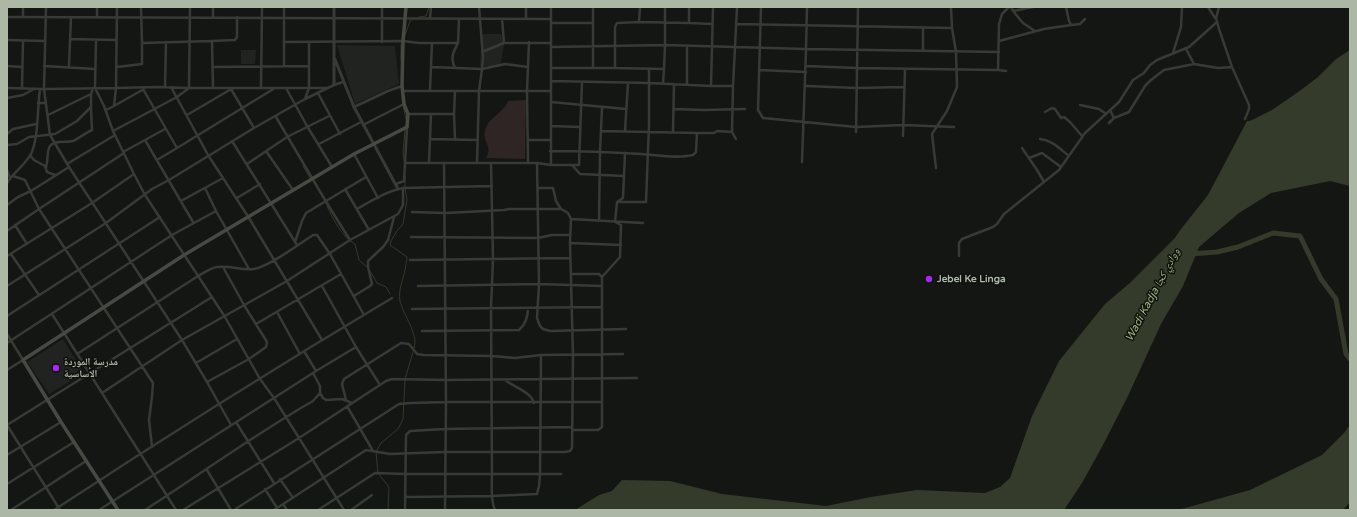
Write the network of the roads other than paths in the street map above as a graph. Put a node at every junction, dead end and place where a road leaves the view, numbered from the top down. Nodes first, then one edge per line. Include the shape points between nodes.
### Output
1 (23, 7) edge
2 (46, 7) edge
3 (97, 7) edge
4 (117, 7) edge
5 (141, 7) edge
6 (190, 7) edge
7 (213, 7) edge
8 (262, 7) edge
9 (284, 7) edge
10 (334, 7) edge
11 (382, 7) edge
12 (406, 7) edge
13 (431, 7) edge
14 (479, 7) edge
15 (526, 7) edge
16 (551, 7) edge
17 (593, 7) edge
18 (640, 7) edge
19 (665, 7) edge
20 (689, 7) edge
21 (713, 7) edge
22 (737, 7) edge
23 (761, 7) edge
24 (807, 7) edge
25 (858, 7) edge
26 (951, 7) edge
27 (1010, 7) edge
28 (1033, 7) edge
29 (1066, 7) edge
30 (1182, 7) edge
31 (1208, 7) edge
32 (1219, 7) edge
33 (1013, 11) junction
34 (7, 17) edge
35 (23, 17) junction
36 (46, 17) junction
37 (71, 17) junction
38 (97, 17) junction
39 (117, 17) junction
40 (142, 17) junction
41 (213, 17) junction
42 (190, 18) junction
43 (238, 18) junction
44 (262, 18) junction
45 (284, 18) junction
46 (334, 18) junction
47 (1216, 18) junction
48 (382, 19) junction
49 (406, 19) junction
50 (430, 19) junction
51 (458, 19) junction
52 (479, 19) junction
53 (502, 19) junction
54 (526, 19) junction
55 (551, 19) junction
56 (1086, 19) dead end
57 (640, 22) junction
58 (1216, 22) junction
59 (551, 23) junction
60 (593, 23) junction
61 (665, 23) junction
62 (689, 23) junction
63 (712, 24) junction
64 (736, 24) junction
65 (760, 25) junction
66 (1071, 25) junction
67 (807, 26) junction
68 (857, 27) junction
69 (922, 28) junction
70 (952, 28) junction
71 (1035, 31) junction
72 (70, 39) junction
73 (7, 40) edge
74 (24, 40) junction
75 (96, 40) junction
76 (116, 40) junction
77 (45, 41) junction
78 (190, 41) junction
79 (212, 41) junction
80 (403, 41) junction
81 (999, 41) junction
82 (166, 42) junction
83 (284, 42) junction
84 (382, 42) junction
85 (458, 42) junction
86 (529, 42) junction
87 (142, 43) junction
88 (309, 43) junction
89 (333, 43) junction
90 (432, 43) junction
91 (550, 43) junction
92 (504, 44) junction
93 (665, 45) junction
94 (593, 46) junction
95 (616, 46) junction
96 (687, 46) junction
97 (712, 46) junction
98 (551, 47) junction
99 (735, 47) junction
100 (760, 48) junction
101 (806, 49) junction
102 (1186, 49) junction
103 (857, 50) junction
104 (923, 51) junction
105 (482, 52) junction
106 (956, 52) junction
107 (999, 52) junction
108 (1174, 52) junction
109 (334, 57) junction
110 (1194, 64) junction
111 (7, 66) edge
112 (44, 66) junction
113 (69, 66) junction
114 (116, 66) junction
115 (261, 66) junction
116 (284, 66) junction
117 (309, 66) junction
118 (806, 66) junction
119 (22, 67) junction
120 (213, 67) junction
121 (431, 67) junction
122 (528, 67) junction
123 (1232, 67) junction
124 (455, 68) junction
125 (482, 68) junction
126 (551, 68) junction
127 (593, 68) junction
128 (615, 68) junction
129 (857, 68) junction
130 (95, 69) junction
131 (649, 69) junction
132 (664, 69) junction
133 (905, 69) junction
134 (759, 70) junction
135 (957, 70) junction
136 (998, 70) junction
137 (1006, 71) dead end
138 (806, 72) junction
139 (551, 81) junction
140 (343, 82) junction
141 (582, 82) junction
142 (628, 83) junction
143 (649, 83) junction
144 (663, 84) junction
145 (674, 84) junction
146 (334, 85) junction
147 (687, 85) junction
148 (402, 86) junction
149 (711, 86) junction
150 (733, 86) junction
151 (806, 86) junction
152 (150, 87) junction
153 (165, 87) junction
154 (171, 87) junction
155 (904, 87) junction
156 (7, 88) edge
157 (22, 88) junction
158 (94, 88) junction
159 (116, 88) junction
160 (189, 88) junction
161 (213, 88) junction
162 (261, 88) junction
163 (276, 88) junction
164 (286, 88) junction
165 (309, 88) junction
166 (328, 88) junction
167 (857, 88) junction
168 (35, 89) junction
169 (42, 89) junction
170 (143, 89) junction
171 (232, 89) junction
172 (430, 90) junction
173 (403, 91) junction
174 (455, 91) junction
175 (478, 91) junction
176 (527, 91) junction
177 (551, 91) junction
178 (318, 93) junction
179 (91, 94) junction
180 (177, 97) junction
181 (7, 98) edge
182 (305, 100) junction
183 (551, 102) junction
184 (38, 103) junction
185 (46, 103) junction
186 (404, 104) junction
187 (295, 105) junction
188 (581, 105) junction
189 (1080, 105) dead end
190 (114, 106) junction
191 (91, 107) junction
192 (354, 107) junction
193 (602, 108) junction
194 (674, 108) junction
195 (155, 109) junction
196 (242, 109) junction
197 (626, 109) junction
198 (732, 109) junction
199 (745, 109) dead end
200 (106, 110) junction
201 (1110, 110) junction
202 (1045, 112) dead end
203 (1105, 113) junction
204 (408, 114) junction
205 (431, 114) junction
206 (454, 114) junction
207 (48, 115) junction
208 (187, 115) junction
209 (329, 116) junction
210 (276, 117) junction
211 (1114, 118) junction
212 (1245, 119) dead end
213 (804, 121) junction
214 (1109, 123) dead end
215 (36, 124) junction
216 (362, 124) junction
217 (903, 125) junction
218 (307, 126) junction
219 (551, 126) junction
220 (937, 126) junction
221 (407, 127) junction
222 (580, 127) junction
223 (856, 127) junction
224 (954, 127) dead end
225 (254, 128) junction
226 (165, 129) junction
227 (114, 131) junction
228 (601, 131) junction
229 (625, 131) junction
230 (7, 132) edge
231 (648, 132) junction
232 (673, 132) junction
233 (732, 132) junction
234 (856, 132) dead end
235 (697, 133) junction
236 (340, 134) junction
237 (50, 135) junction
238 (115, 135) junction
239 (198, 136) junction
240 (903, 136) dead end
241 (1082, 136) junction
242 (36, 137) junction
243 (287, 137) junction
244 (430, 139) junction
245 (455, 139) junction
246 (736, 139) dead end
247 (1040, 139) dead end
248 (145, 140) junction
249 (477, 140) junction
250 (528, 140) junction
251 (551, 140) junction
252 (232, 141) junction
253 (55, 144) junction
254 (318, 144) junction
255 (373, 144) junction
256 (7, 145) edge
257 (177, 148) junction
258 (1022, 148) dead end
259 (266, 151) junction
260 (550, 151) junction
261 (578, 151) junction
262 (600, 151) junction
263 (124, 152) junction
264 (625, 153) junction
265 (354, 154) junction
266 (648, 154) junction
267 (30, 155) junction
268 (208, 155) junction
269 (1069, 156) junction
270 (1030, 158) junction
271 (157, 160) junction
272 (802, 162) dead end
273 (405, 163) junction
274 (429, 163) junction
275 (444, 163) junction
276 (477, 163) junction
277 (491, 163) junction
278 (528, 163) junction
279 (537, 163) junction
280 (247, 164) junction
281 (551, 165) junction
282 (572, 165) junction
283 (68, 166) junction
284 (46, 167) junction
285 (332, 167) junction
286 (1061, 167) junction
287 (936, 168) dead end
288 (7, 170) edge
289 (134, 174) junction
290 (55, 175) junction
291 (600, 175) junction
292 (13, 176) junction
293 (624, 176) junction
294 (366, 177) junction
295 (10, 178) junction
296 (223, 178) junction
297 (312, 179) junction
298 (169, 180) junction
299 (1044, 182) junction
300 (7, 183) edge
301 (79, 183) junction
302 (260, 184) junction
303 (396, 184) junction
304 (492, 186) junction
305 (205, 188) junction
306 (403, 188) junction
307 (445, 188) junction
308 (538, 188) junction
309 (345, 189) junction
310 (398, 189) junction
311 (31, 191) junction
312 (293, 191) junction
313 (145, 195) junction
314 (237, 198) junction
315 (378, 198) junction
316 (181, 201) junction
317 (325, 201) junction
318 (618, 202) junction
319 (92, 203) junction
320 (271, 204) junction
321 (7, 205) edge
322 (39, 209) junction
323 (357, 209) junction
324 (492, 210) junction
325 (538, 210) junction
326 (561, 210) junction
327 (216, 211) junction
328 (412, 212) dead end
329 (446, 213) junction
330 (160, 217) junction
331 (394, 217) junction
332 (249, 218) junction
333 (571, 220) junction
334 (599, 221) junction
335 (194, 222) junction
336 (615, 222) junction
337 (642, 222) dead end
338 (106, 223) junction
339 (15, 226) junction
340 (52, 229) junction
341 (227, 230) junction
342 (369, 230) junction
343 (7, 231) edge
344 (172, 235) junction
345 (570, 235) junction
346 (446, 236) junction
347 (411, 237) dead end
348 (492, 237) junction
349 (538, 238) junction
350 (350, 240) junction
351 (570, 243) junction
352 (27, 244) junction
353 (120, 244) junction
354 (296, 244) junction
355 (621, 245) junction
356 (65, 249) junction
357 (11, 254) junction
358 (330, 254) junction
359 (184, 255) junction
360 (7, 256) edge
361 (959, 256) dead end
362 (493, 258) junction
363 (538, 258) junction
364 (570, 258) junction
365 (445, 259) junction
366 (275, 260) junction
367 (410, 260) dead end
368 (131, 262) junction
369 (223, 267) junction
370 (79, 270) junction
371 (249, 270) junction
372 (25, 273) junction
373 (341, 274) junction
374 (571, 274) junction
375 (198, 276) junction
376 (602, 277) junction
377 (286, 281) junction
378 (144, 283) junction
379 (492, 284) junction
380 (539, 284) junction
381 (445, 285) junction
382 (571, 285) junction
383 (7, 286) edge
384 (322, 286) junction
385 (418, 286) dead end
386 (602, 286) junction
387 (90, 289) junction
388 (39, 296) junction
389 (354, 296) junction
390 (212, 297) junction
391 (392, 298) dead end
392 (298, 300) junction
393 (156, 302) junction
394 (244, 305) junction
395 (571, 307) junction
396 (602, 307) junction
397 (103, 308) junction
398 (491, 308) junction
399 (528, 308) junction
400 (538, 308) junction
401 (412, 309) dead end
402 (445, 309) junction
403 (277, 312) junction
404 (52, 314) junction
405 (364, 315) junction
406 (7, 316) edge
407 (224, 317) junction
408 (170, 322) junction
409 (256, 324) junction
410 (344, 327) junction
411 (117, 329) junction
412 (626, 329) dead end
413 (492, 330) junction
414 (572, 330) junction
415 (602, 330) junction
416 (422, 331) dead end
417 (445, 331) junction
418 (7, 334) edge
419 (64, 334) junction
420 (237, 339) junction
421 (11, 340) junction
422 (182, 340) junction
423 (322, 340) junction
424 (7, 343) edge
425 (356, 347) junction
426 (129, 348) junction
427 (304, 351) junction
428 (77, 354) junction
429 (300, 354) junction
430 (540, 354) junction
431 (602, 354) junction
432 (623, 354) dead end
433 (573, 355) junction
434 (445, 356) junction
435 (492, 356) junction
436 (249, 359) junction
437 (23, 360) junction
438 (196, 364) junction
439 (367, 365) junction
440 (142, 366) junction
441 (7, 370) edge
442 (314, 372) junction
443 (89, 373) junction
444 (573, 378) junction
445 (602, 378) junction
446 (636, 378) dead end
447 (260, 379) junction
448 (492, 379) junction
449 (504, 379) junction
450 (540, 379) junction
451 (446, 380) junction
452 (207, 382) junction
453 (380, 385) junction
454 (102, 393) junction
455 (320, 393) junction
456 (274, 398) junction
457 (48, 400) junction
458 (346, 400) junction
459 (446, 402) junction
460 (492, 402) junction
461 (534, 402) junction
462 (572, 402) junction
463 (602, 402) junction
464 (352, 403) junction
465 (540, 403) junction
466 (220, 404) junction
467 (347, 406) junction
468 (286, 416) junction
469 (61, 422) junction
470 (236, 422) junction
471 (7, 425) edge
472 (231, 425) junction
473 (360, 428) junction
474 (492, 428) junction
475 (540, 428) junction
476 (445, 429) junction
477 (572, 429) junction
478 (300, 438) junction
479 (248, 441) junction
480 (74, 442) junction
481 (20, 447) junction
482 (152, 447) junction
483 (373, 451) junction
484 (540, 451) junction
485 (405, 452) junction
486 (444, 452) junction
487 (492, 452) junction
488 (140, 454) junction
489 (7, 455) edge
490 (312, 459) junction
491 (86, 460) junction
492 (260, 463) junction
493 (33, 468) junction
494 (208, 470) junction
495 (154, 474) junction
496 (405, 474) junction
497 (444, 474) junction
498 (492, 474) junction
499 (540, 474) junction
500 (561, 474) dead end
501 (324, 478) junction
502 (280, 479) junction
503 (99, 480) junction
504 (274, 483) junction
505 (7, 484) edge
506 (45, 488) junction
507 (218, 489) junction
508 (265, 490) junction
509 (167, 496) junction
510 (372, 496) dead end
511 (445, 496) junction
512 (492, 496) junction
513 (405, 497) junction
514 (293, 498) junction
515 (336, 498) junction
516 (112, 502) junction
517 (283, 504) junction
518 (59, 509) edge
519 (276, 509) edge
520 (11, 510) edge
521 (54, 510) edge
522 (99, 510) edge
523 (118, 510) edge
524 (145, 510) edge
525 (176, 510) edge
526 (183, 510) edge
527 (233, 510) edge
528 (287, 510) edge
529 (318, 510) edge
530 (344, 510) edge
531 (351, 510) edge
532 (406, 510) edge
533 (445, 510) edge
534 (495, 510) edge

1 - 35 street
2 - 36 street
3 - 38 street
4 - 39 street
5 - 40 street
6 - 42 street
7 - 41 street
8 - 44 street
9 - 45 street
10 - 46 street
11 - 48 street
12 - 49 main road
13 - 50 street
14 - 52 street
15 - 54 street
16 - 55 street
17 - 60 street
18 - 57 street
19 - 61 street
20 - 62 street
21 - 63 street
22 - 64 street
23 - 65 street
24 - 67 street
25 - 68 street
26 - 70 street
27 - 33 street
27 - 81 street via 1002,14
28 - 33 street
29 - 66 street
30 - 108 street via 1181,26
31 - 47 street
32 - 47 street
33 - 71 street via 1023,23
34 - 35 street
35 - 36 street
36 - 37 street
36 - 77 street
37 - 38 street
37 - 72 street
38 - 39 street
39 - 40 street
39 - 76 street
40 - 42 street
40 - 87 street
41 - 42 street
41 - 43 street
42 - 78 street
43 - 44 street
43 - 79 street via 236,39
44 - 45 street
44 - 115 street
45 - 46 street
45 - 83 street
46 - 48 street
46 - 89 street
47 - 58 street
48 - 49 street
48 - 84 street
49 - 50 street
49 - 80 main road
50 - 51 street
51 - 52 street
51 - 85 street
52 - 53 street
52 - 105 street
53 - 54 street
53 - 92 street
54 - 55 street
55 - 59 street
56 - 66 street via 1080,24
57 - 61 street
57 - 95 street via 616,24
58 - 102 street
58 - 123 street
59 - 60 street
59 - 91 street
60 - 94 street
61 - 62 street
61 - 93 street
62 - 63 street
63 - 97 street
64 - 65 street
64 - 99 street
65 - 67 street
65 - 100 street
66 - 71 street
67 - 68 street
67 - 101 street
68 - 69 street
68 - 103 street
69 - 70 street
69 - 104 street
70 - 106 street
71 - 81 street
72 - 75 street
72 - 113 street
73 - 74 street
74 - 77 street
74 - 119 street
75 - 76 street
75 - 130 street
76 - 114 street
77 - 112 street
78 - 79 street
78 - 82 street
78 - 160 street
79 - 120 street
80 - 84 street
80 - 90 street
80 - 148 main road
81 - 107 street
82 - 87 street
82 - 153 street
83 - 88 street
83 - 116 street
84 - 89 street
85 - 90 street
85 - 124 street via 452,56
86 - 91 street
86 - 92 street
86 - 122 street
87 - 114 street via 142,64
88 - 89 street
88 - 117 street
89 - 109 street
90 - 121 street
91 - 98 street
92 - 105 street
93 - 95 street
93 - 96 street
93 - 132 street
94 - 95 street
94 - 98 street
94 - 127 street
95 - 128 street
96 - 97 street
96 - 147 street
97 - 99 street
97 - 149 street
98 - 126 street
99 - 100 street
99 - 150 street
100 - 101 street
100 - 134 street
101 - 103 street
101 - 118 street
102 - 108 street
102 - 110 street
103 - 104 street
103 - 129 street
104 - 106 street
105 - 125 street
106 - 107 street
106 - 135 street
107 - 136 street
108 - 201 street via 1150,65 1131,83 1119,102
109 - 140 street
109 - 146 street
110 - 123 street via 1218,68
110 - 211 street via 1161,71 1145,86 1129,112
111 - 119 street
112 - 113 street
112 - 169 street
113 - 130 street
114 - 159 street
115 - 116 street
115 - 120 street
115 - 162 street
116 - 117 street
117 - 165 street
118 - 129 street
118 - 138 street
119 - 157 street
120 - 161 street
121 - 124 street
121 - 172 street
122 - 125 street via 505,64
122 - 176 street
123 - 212 street via 1249,105
124 - 125 street
125 - 175 street
126 - 127 street
126 - 139 street
127 - 128 street
128 - 131 street
129 - 133 street
129 - 167 street
130 - 158 street
131 - 132 street
131 - 143 street
132 - 144 street
133 - 135 street
133 - 155 street
134 - 138 street
134 - 213 street via 758,110 763,118
135 - 136 street
135 - 220 street via 957,88
136 - 137 street
138 - 151 street
139 - 141 street
139 - 177 street
140 - 146 street
140 - 192 street
141 - 142 street
141 - 188 street
142 - 143 street
142 - 197 street
143 - 144 street
143 - 231 street
144 - 145 street
145 - 147 street
145 - 194 street
146 - 166 street
147 - 149 street
148 - 173 main road
148 - 192 street
149 - 150 street
150 - 198 street
151 - 167 street
151 - 213 street
152 - 153 street
152 - 159 street
152 - 170 street
153 - 154 street
154 - 160 street
154 - 180 street
155 - 167 street
155 - 217 street
156 - 157 street
157 - 168 street
158 - 159 street
158 - 169 street
158 - 179 street
158 - 200 street
159 - 190 street
160 - 161 street
160 - 180 street
161 - 171 street
162 - 163 street
162 - 171 street
163 - 164 street
163 - 196 street
164 - 165 street
164 - 187 street
165 - 166 street
165 - 182 street
166 - 178 street
167 - 223 street
168 - 169 street
168 - 181 street via 23,95
169 - 184 street
169 - 185 street
170 - 190 street
170 - 195 street
171 - 196 street
171 - 208 street
172 - 173 street
172 - 174 street
173 - 186 main road
174 - 175 street
174 - 206 street
175 - 176 street
175 - 249 street
176 - 177 street
176 - 250 street
177 - 183 street
178 - 182 street
178 - 209 street
179 - 191 street
179 - 207 street
180 - 195 street
180 - 208 street
182 - 187 street
183 - 188 street
183 - 219 street
184 - 185 street
184 - 215 street
185 - 207 street
186 - 204 main road
186 - 216 street
187 - 210 street
187 - 218 street
188 - 193 street
188 - 222 street
189 - 203 street
190 - 200 street
191 - 237 street via 77,121
191 - 253 street via 91,131 72,141
192 - 216 street
193 - 197 street
193 - 228 street
194 - 198 street
194 - 232 street
195 - 226 street
195 - 227 street
196 - 225 street
196 - 239 street
197 - 229 street
198 - 199 street
198 - 233 street
200 - 227 street
201 - 203 street
201 - 211 street
202 - 241 street via 1054,108 1061,118 1069,120
203 - 241 street
204 - 205 street
204 - 221 main road
205 - 206 street
205 - 244 street
206 - 245 street
207 - 237 street
208 - 239 street
209 - 218 street
209 - 236 street
210 - 225 street
210 - 243 street
211 - 214 street
213 - 223 street
213 - 272 street
215 - 230 street
215 - 242 street
216 - 236 street
216 - 255 street
217 - 220 street
217 - 223 street
217 - 240 street
218 - 243 street
218 - 254 street
219 - 222 street
219 - 251 street
220 - 224 street
220 - 287 street via 932,134
221 - 255 main road
221 - 273 street
222 - 261 street
223 - 234 street
225 - 252 street
226 - 248 street
226 - 257 street
227 - 238 street
228 - 229 street
228 - 262 street
229 - 231 street
231 - 232 street
231 - 266 street
232 - 235 street
233 - 235 street
233 - 246 street
235 - 266 street via 694,155
236 - 254 street
237 - 242 street
237 - 253 street
238 - 263 street
238 - 283 street
239 - 257 street
239 - 268 street
241 - 269 street
242 - 256 street
242 - 267 street
243 - 259 street
243 - 297 street
244 - 245 street
244 - 274 street
245 - 249 street
247 - 269 street via 1048,140
248 - 263 street
248 - 271 street
249 - 276 street
250 - 251 street
250 - 278 street
251 - 260 street
252 - 268 street
252 - 280 street
253 - 283 street
253 - 284 street via 49,148
254 - 285 street
255 - 265 main road
255 - 303 street
257 - 271 street
258 - 270 street
259 - 280 street
259 - 312 street
260 - 261 street
260 - 281 street
261 - 262 street
261 - 282 street via 579,165
262 - 264 street
262 - 291 street
263 - 289 street
263 - 301 street
264 - 266 street
264 - 293 street
265 - 285 main road
265 - 294 street
266 - 318 street via 646,202
267 - 284 street
267 - 292 street
268 - 296 street
268 - 298 street
269 - 286 street
270 - 286 street via 1042,153
270 - 299 street
271 - 298 street
273 - 274 street
273 - 303 street via 404,181
274 - 275 street
275 - 276 street
275 - 307 street
276 - 277 street
277 - 278 street
277 - 304 street
278 - 279 street
279 - 281 street
279 - 308 street
280 - 302 street
281 - 282 street
282 - 291 street via 580,174
283 - 290 street
283 - 301 street
284 - 290 street via 47,172
285 - 297 main road
286 - 299 street
288 - 295 street
289 - 313 street
289 - 319 street
290 - 311 street
291 - 293 street
291 - 334 street
292 - 295 street
292 - 311 street via 25,180
293 - 318 street via 623,198
294 - 309 street
294 - 315 street
295 - 300 street
296 - 305 street
296 - 314 street
297 - 312 main road
297 - 317 street
298 - 313 street
298 - 316 street
299 - 361 street via 1004,214 997,224 962,239 958,243
301 - 319 street
301 - 322 street
302 - 314 street
302 - 320 street
303 - 310 street
304 - 307 street
304 - 324 street
305 - 316 street
305 - 327 street
306 - 307 street
306 - 310 street
306 - 331 street via 403,205
307 - 329 street
308 - 325 street
308 - 326 street via 553,188
309 - 317 street
309 - 323 street
310 - 315 street
311 - 321 street
311 - 322 street
312 - 320 main road
313 - 330 street
313 - 338 street
314 - 332 street
315 - 323 street
316 - 335 street
317 - 350 street
317 - 354 street via 306,213
318 - 336 street
319 - 338 street
319 - 340 street
320 - 332 main road
320 - 354 street
322 - 339 street
322 - 340 street
323 - 342 street
324 - 325 street
324 - 329 street
324 - 348 street
325 - 326 street
325 - 349 street
326 - 333 street via 568,213
327 - 335 street
327 - 341 street
328 - 329 street
329 - 346 street
330 - 344 street
330 - 353 street
331 - 342 street
331 - 389 street via 388,240 368,261 370,286
332 - 341 main road
332 - 366 street
333 - 334 street
333 - 345 street
334 - 336 street
335 - 344 street
336 - 337 street
336 - 355 street via 621,225
338 - 353 street
338 - 356 street
339 - 343 street
339 - 352 street
340 - 352 street
340 - 356 street
341 - 359 main road
341 - 371 street
342 - 350 street
344 - 359 street
344 - 368 street
345 - 349 street
345 - 351 street
346 - 347 street
346 - 348 street
346 - 365 street
348 - 349 street
348 - 362 street
349 - 363 street
350 - 358 street
351 - 355 street
351 - 364 street
352 - 357 street
353 - 368 street
353 - 370 street
354 - 358 street via 315,234
354 - 366 street
355 - 376 street via 620,258
356 - 370 street
356 - 372 street
357 - 360 street
357 - 372 street
358 - 373 street
358 - 377 street
359 - 375 street
359 - 378 main road
362 - 363 street
362 - 365 street
362 - 379 street
363 - 364 street
363 - 380 street
364 - 374 street
365 - 367 street
365 - 381 street
366 - 371 street
366 - 377 street
368 - 378 street
368 - 387 street
369 - 371 street
369 - 375 street via 212,268
369 - 394 street
370 - 387 street
370 - 388 street
372 - 383 street
372 - 388 street
373 - 384 street
373 - 389 street
374 - 376 street via 599,274
374 - 382 street
375 - 390 street
375 - 393 street
376 - 386 street
377 - 392 street
377 - 394 street
378 - 393 street
378 - 397 main road
379 - 380 street
379 - 381 street
379 - 398 street
380 - 382 street
380 - 400 street
381 - 385 street
381 - 402 street
382 - 386 street
382 - 395 street
384 - 392 street
384 - 410 street
386 - 396 street
387 - 397 street
387 - 404 street
388 - 406 street
389 - 405 street
390 - 407 street
390 - 408 street
391 - 405 street
392 - 403 street
392 - 423 street
393 - 408 street
393 - 411 street
394 - 407 street
394 - 409 street
395 - 396 street
395 - 400 street
395 - 414 street
396 - 415 street
397 - 411 street
397 - 419 main road
398 - 399 street
398 - 402 street
398 - 413 street
399 - 400 street
399 - 413 street via 528,318 520,329
400 - 414 street via 538,322 543,329
401 - 402 street
402 - 417 street
403 - 409 street
403 - 429 street
404 - 419 street
404 - 421 street
405 - 410 street
407 - 420 street
407 - 422 street
408 - 422 street
408 - 426 street
409 - 436 street via 268,344
410 - 423 street
410 - 425 street
411 - 426 street
411 - 428 street
412 - 415 street
413 - 417 street
413 - 435 street
414 - 415 street
414 - 433 street
415 - 431 street
416 - 417 street
417 - 434 street
418 - 421 street
419 - 428 street
419 - 437 main road
420 - 436 street
420 - 438 street
421 - 424 street
421 - 437 street
422 - 438 street
422 - 440 street
423 - 427 street
425 - 439 street
425 - 442 street
426 - 440 street
426 - 443 street
427 - 429 street
427 - 442 street
428 - 443 street
429 - 447 street
430 - 433 street
430 - 435 street via 515,358
430 - 450 street
431 - 432 street
431 - 433 street
431 - 445 street
433 - 444 street
434 - 435 street
434 - 439 street via 418,354 412,346 403,343
434 - 451 street
435 - 448 street
436 - 447 street
436 - 452 street
437 - 441 street
437 - 457 main road
438 - 452 street
439 - 453 street
439 - 458 street via 342,381
440 - 454 street
440 - 482 street via 152,383 149,420
442 - 455 street
442 - 456 street
443 - 454 street
443 - 457 street
444 - 445 street
444 - 450 street
444 - 462 street
445 - 446 street
445 - 463 street
447 - 456 street
447 - 466 street
448 - 449 street
448 - 451 street
448 - 460 street
449 - 450 street
449 - 461 street via 530,395
450 - 465 street
451 - 453 street via 399,378
451 - 459 street
452 - 466 street
453 - 464 street
454 - 488 street
455 - 458 street via 326,400
455 - 468 street via 313,401
456 - 468 street
456 - 470 street
457 - 469 main road
457 - 471 street
458 - 464 street
459 - 460 street
459 - 473 street via 399,404
459 - 476 street
460 - 461 street
460 - 474 street
461 - 465 street
462 - 463 street
462 - 465 street
462 - 477 street
463 - 477 street via 600,430
464 - 467 street
465 - 475 street
466 - 472 street
466 - 482 street
467 - 473 street
467 - 478 street
468 - 478 street
468 - 479 street
469 - 480 main road
469 - 481 street
470 - 472 street
470 - 479 street
471 - 481 street
472 - 495 street
473 - 483 street
473 - 490 street
474 - 475 street
474 - 476 street
474 - 487 street
475 - 477 street
475 - 484 street
476 - 485 street via 410,431 406,435
476 - 486 street
477 - 484 street via 570,450
478 - 490 street
478 - 492 street
479 - 492 street
479 - 494 street
480 - 491 main road
480 - 493 street
481 - 489 street
481 - 493 street
482 - 488 street
483 - 485 street via 390,454
483 - 501 street via 362,452
484 - 487 street
484 - 499 street
485 - 486 street
485 - 496 street
486 - 487 street
486 - 497 street
487 - 498 street
488 - 495 street
488 - 503 street
490 - 501 street
490 - 502 street
491 - 503 main road
491 - 506 street
492 - 504 street
492 - 507 street
493 - 505 street
493 - 506 street
494 - 507 street
494 - 509 street
495 - 509 street
495 - 516 street
496 - 497 street
496 - 513 street
496 - 515 street via 375,473
497 - 498 street
497 - 511 street
498 - 499 street
498 - 512 street
499 - 500 street
499 - 512 street via 538,494
501 - 514 street
501 - 515 street
502 - 504 street
502 - 514 street
503 - 516 main road
503 - 518 street
504 - 508 street
506 - 518 street
506 - 520 street
507 - 526 street
507 - 527 street
508 - 519 street
508 - 527 street
509 - 524 street
509 - 525 street
510 - 531 street
511 - 512 street
511 - 513 street
511 - 533 street
512 - 534 street
513 - 532 street
514 - 517 street
515 - 529 street
515 - 530 street
516 - 522 street
516 - 523 main road
517 - 519 street
517 - 528 street
518 - 521 street

